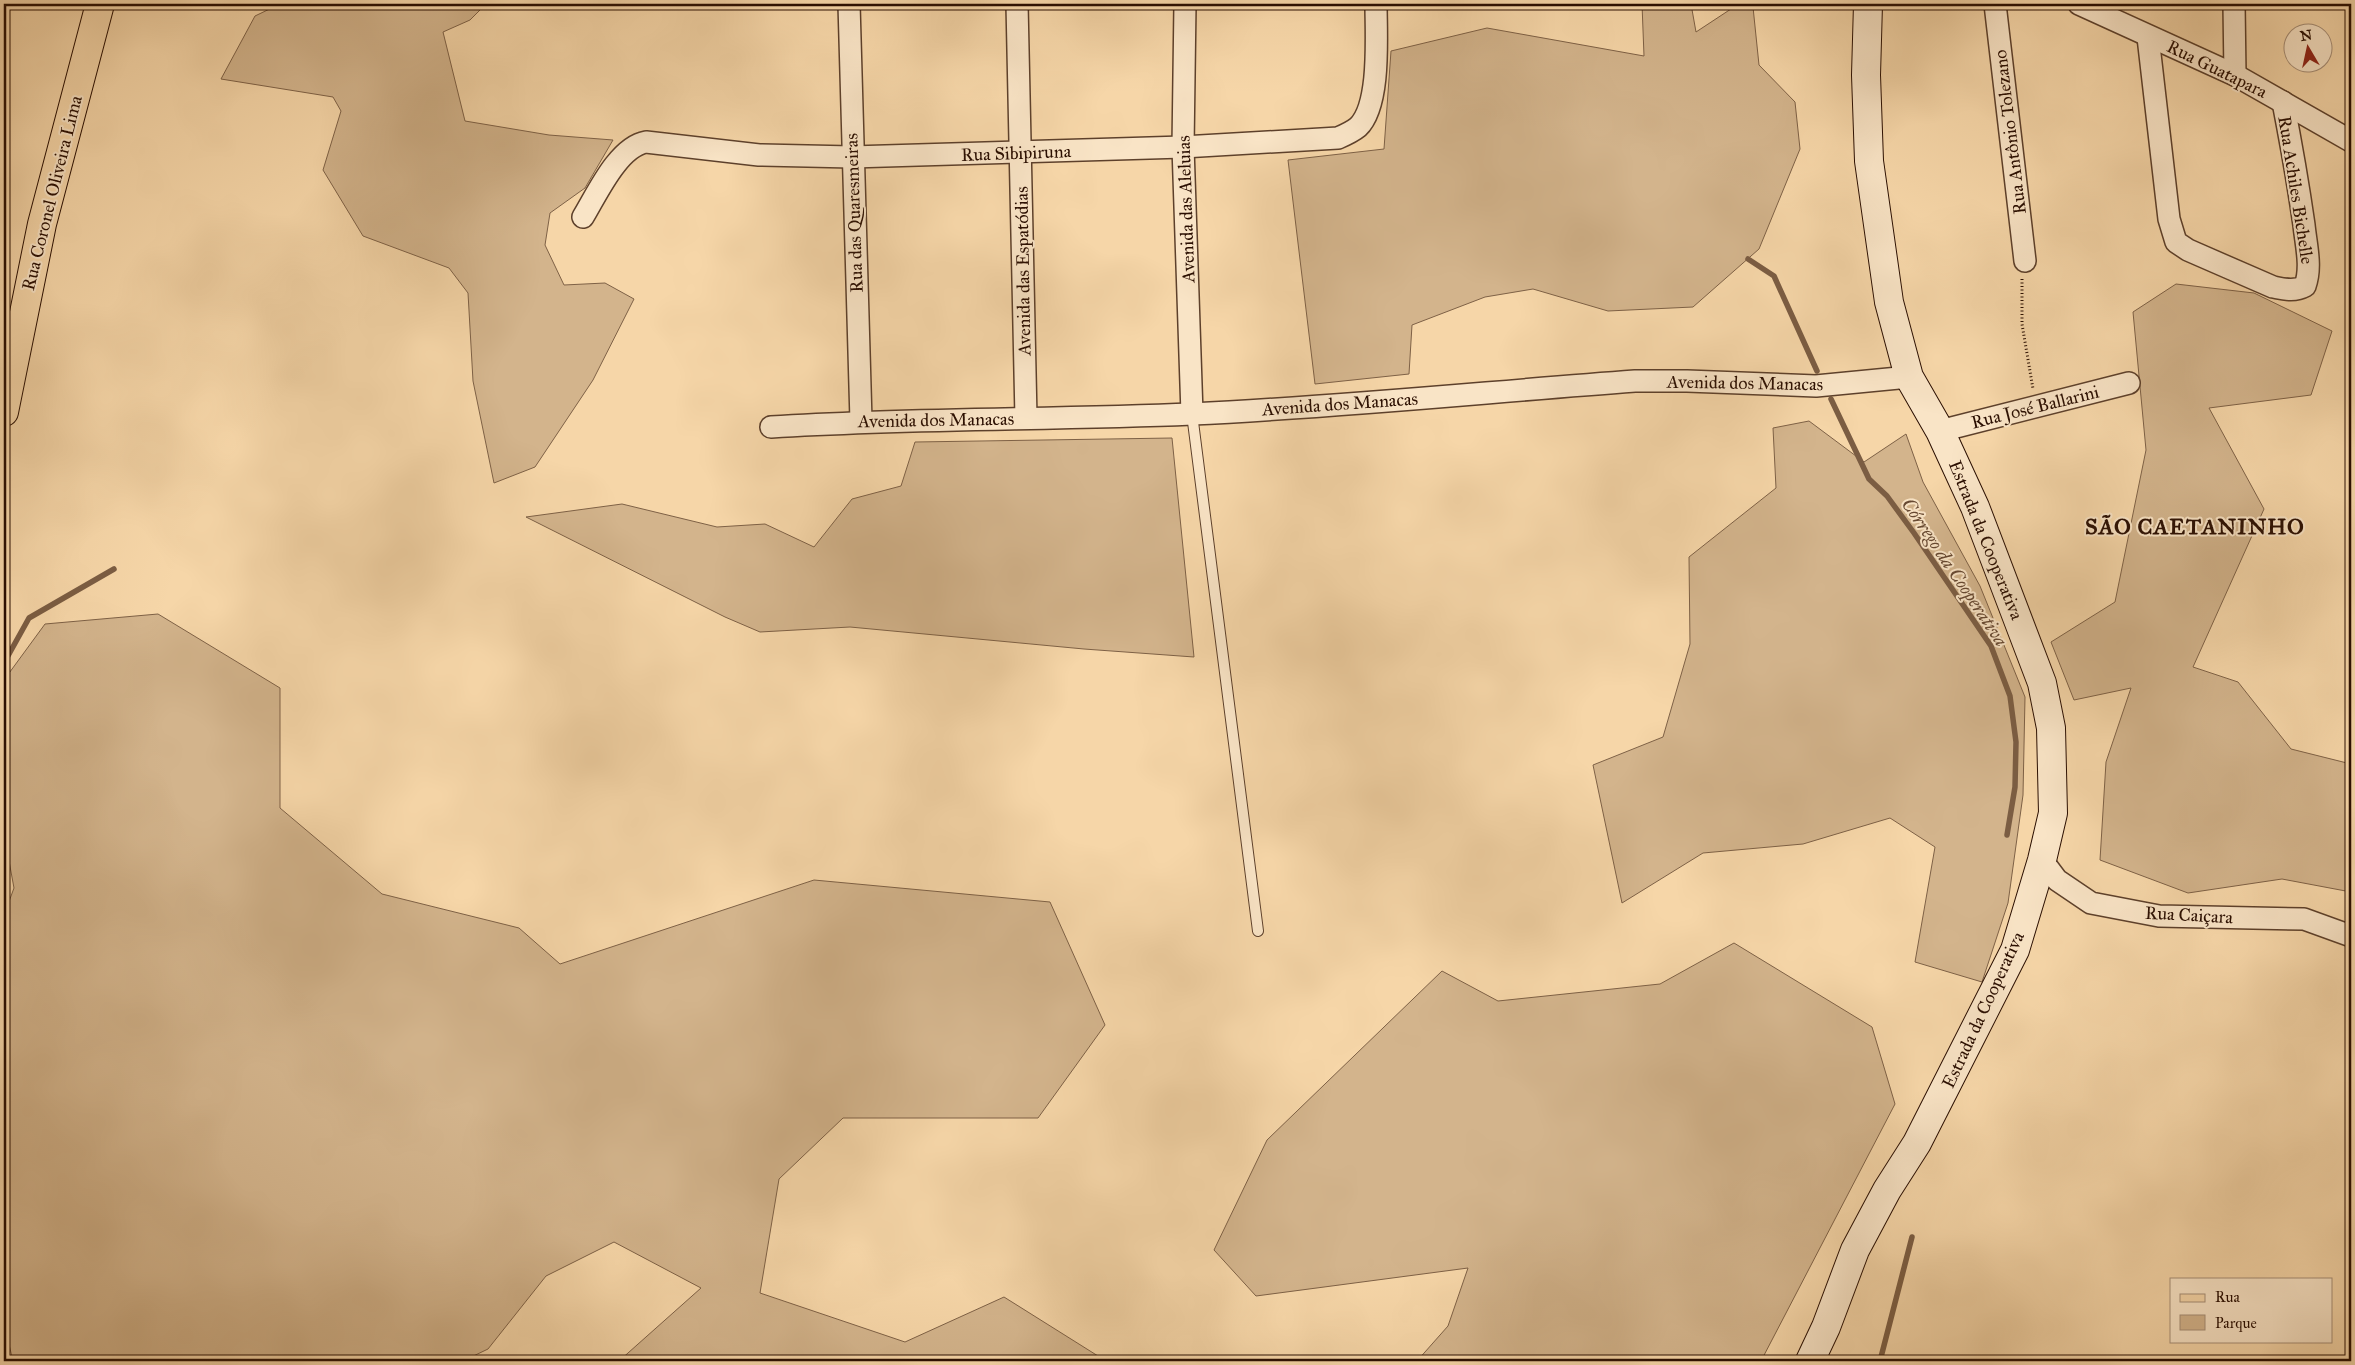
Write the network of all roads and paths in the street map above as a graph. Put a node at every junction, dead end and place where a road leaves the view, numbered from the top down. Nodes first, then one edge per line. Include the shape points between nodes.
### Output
1 (100, 4) edge
2 (849, 4) edge
3 (1017, 4) edge
4 (1185, 4) edge
5 (1376, 4) edge
6 (1868, 4) edge
7 (1996, 4) edge
8 (2079, 4) edge
9 (2234, 4) edge
10 (2148, 37) junction
11 (2235, 75) junction
12 (2283, 102) junction
13 (2351, 141) edge
14 (1183, 147) junction
15 (1021, 152) junction
16 (852, 157) junction
17 (583, 217) dead end
18 (2025, 261) joint
19 (1909, 377) junction
20 (2129, 383) dead end
21 (2036, 406) junction
22 (4, 412) edge
23 (1192, 414) junction
24 (1026, 418) junction
25 (861, 422) junction
26 (771, 427) dead end
27 (1940, 431) junction
28 (2042, 860) junction
29 (1258, 931) dead end
30 (2351, 936) edge
31 (1810, 1361) edge

1 - 22 main road, Rua Coronel Oliveira Lima via 42,224
2 - 16 street, Rua das Quaresmeiras
3 - 15 street, Avenida das Espatódias
4 - 14 street, Avenida das Aleluias
5 - 14 street, Rua Sibipiruna via 1374,96 1368,113 1355,129 1338,138
6 - 19 main road, Estrada da Cooperativa via 1866,75 1870,170 1889,302
7 - 18 street, Rua Antônio Tolezano
8 - 10 street, Rua Guatapara
9 - 11 street
10 - 11 street, Rua Guatapara
10 - 12 street, Rua Achiles Bichelle via 2169,219 2176,242 2188,250 2287,290 2305,286 2309,276 2296,162
11 - 12 street, Rua Guatapara
12 - 13 street, Rua Guatapara
14 - 15 street, Rua Sibipiruna
14 - 23 street, Avenida das Aleluias
15 - 16 street, Rua Sibipiruna
15 - 24 street, Avenida das Espatódias
16 - 17 street, Rua Sibipiruna via 759,155 646,142 638,144 616,163
16 - 25 street, Rua das Quaresmeiras
18 - 21 path via 2021,290 2022,324
19 - 23 street, Avenida dos Manacas via 1816,386 1635,381
19 - 27 main road, Estrada da Cooperativa
20 - 21 street, Rua José Ballarini
21 - 27 street, Rua José Ballarini
23 - 24 street, Avenida dos Manacas
23 - 29 lane
24 - 25 street, Avenida dos Manacas
25 - 26 street, Avenida dos Manacas
27 - 28 main road, Estrada da Cooperativa via 1975,507 2042,683 2051,728 2054,777 2053,814
28 - 30 street, Rua Caiçara via 2057,880 2091,902 2159,916 2304,919
28 - 31 main road, Estrada da Cooperativa via 2015,950 1917,1144 1855,1250

